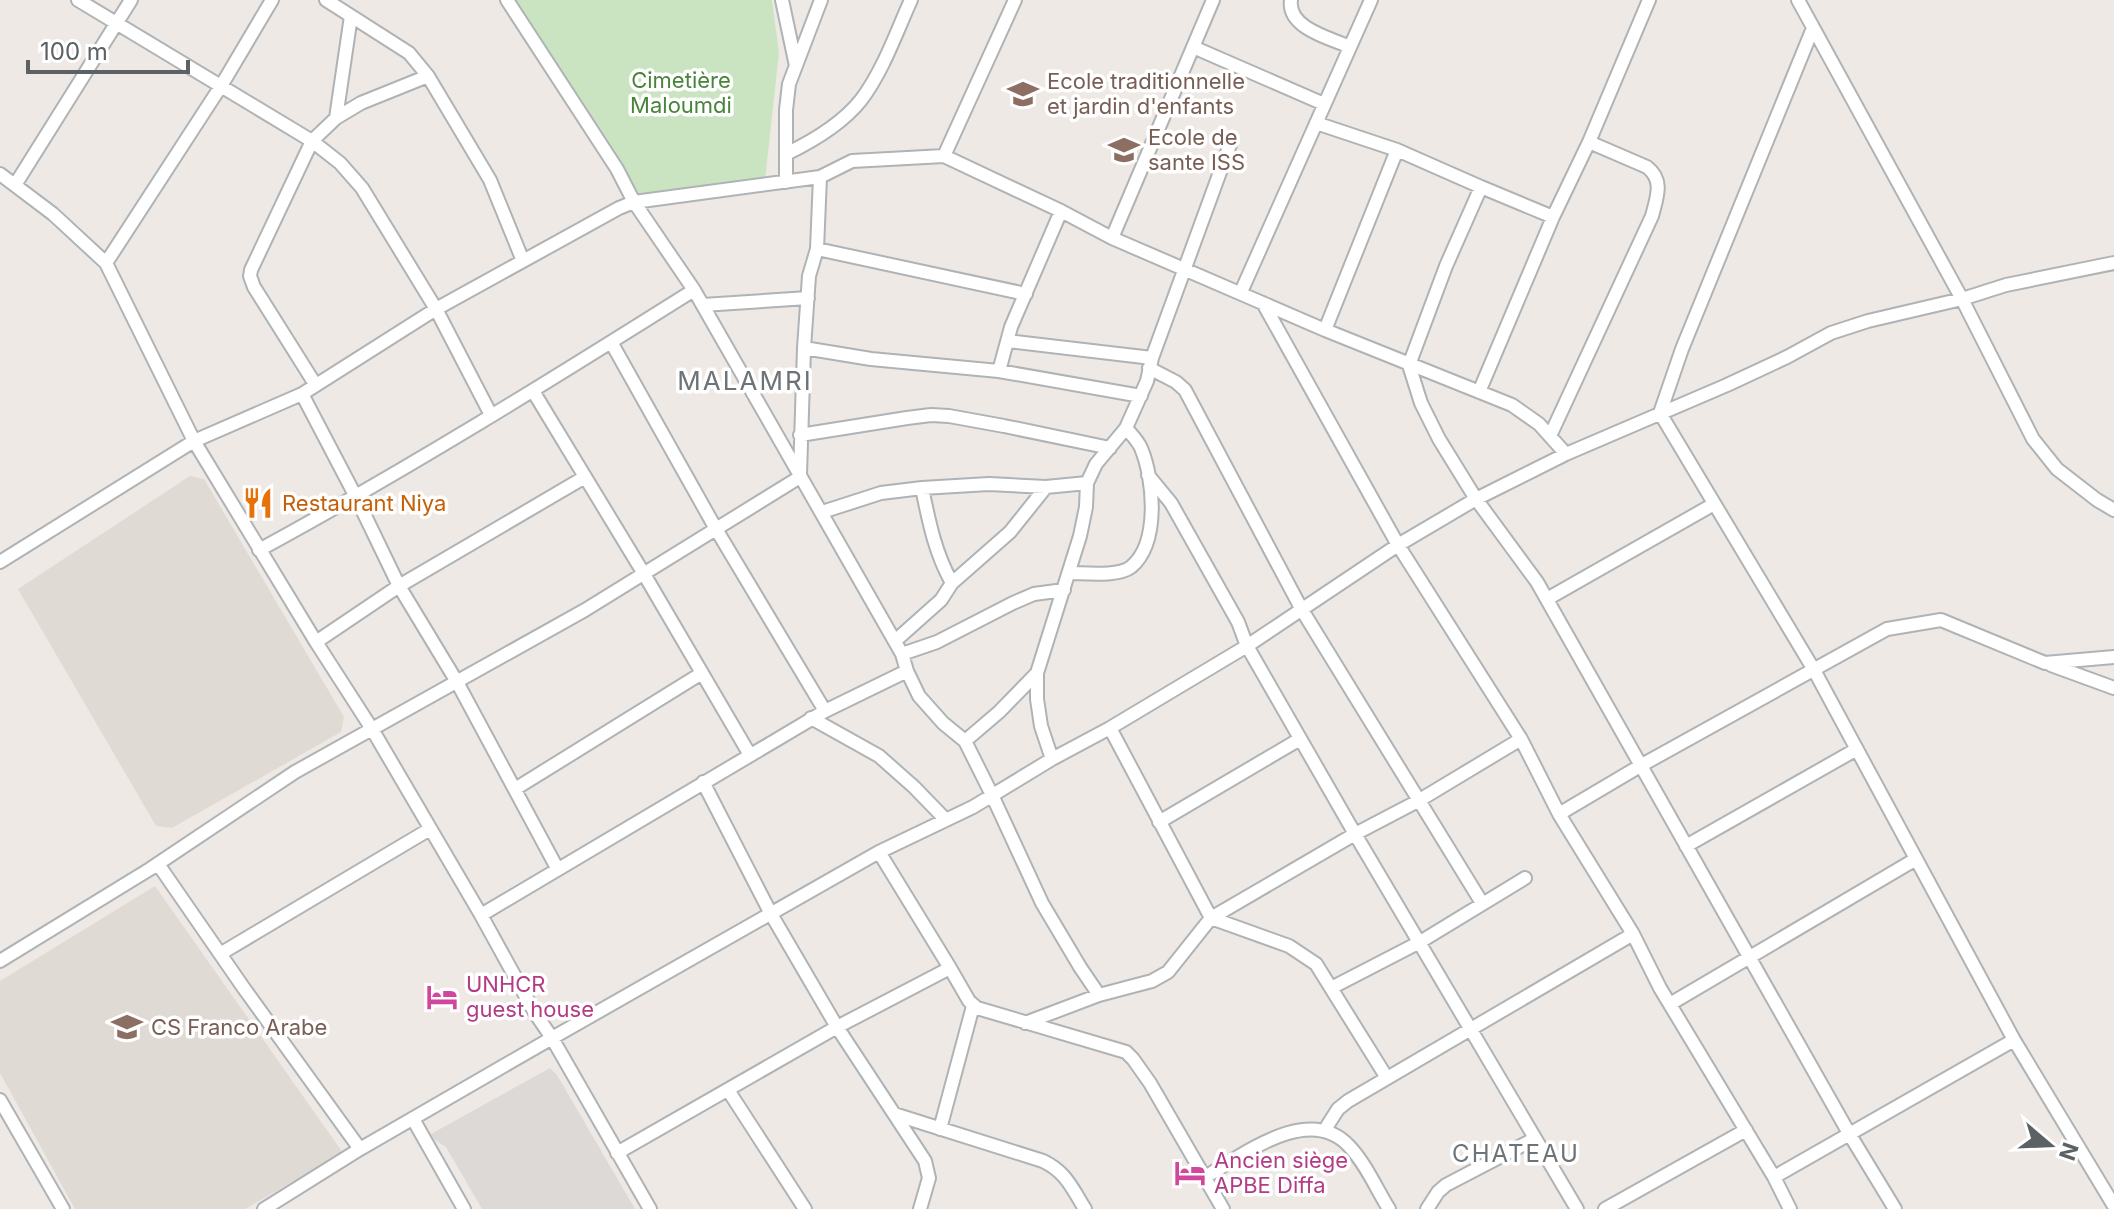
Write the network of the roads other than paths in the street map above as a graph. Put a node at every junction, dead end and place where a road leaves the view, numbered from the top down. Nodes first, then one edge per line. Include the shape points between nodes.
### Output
1 (78, 0) edge
2 (131, 0) edge
3 (272, 0) edge
4 (326, 0) edge
5 (507, 0) edge
6 (782, 0) edge
7 (821, 0) edge
8 (911, 0) edge
9 (1015, 0) edge
10 (1213, 0) edge
11 (1291, 0) edge
12 (1371, 0) edge
13 (1649, 0) edge
14 (1798, 0) edge
15 (351, 16) junction
16 (117, 23) junction
17 (1813, 28) junction
18 (1193, 47) junction
19 (1350, 47) junction
20 (796, 66) junction
21 (428, 76) junction
22 (221, 86) junction
23 (1324, 104) junction
24 (336, 118) junction
25 (1316, 123) junction
26 (312, 141) junction
27 (1231, 142) dead end
28 (1589, 142) junction
29 (1397, 150) junction
30 (786, 154) junction
31 (944, 156) junction
32 (0, 174) edge
33 (820, 177) junction
34 (786, 182) junction
35 (15, 185) junction
36 (1481, 187) junction
37 (634, 202) junction
38 (1061, 211) junction
39 (1553, 217) junction
40 (1112, 238) junction
41 (817, 249) junction
42 (523, 261) junction
43 (106, 263) junction
44 (2114, 263) edge
45 (1184, 268) junction
46 (694, 290) junction
47 (1241, 292) junction
48 (1026, 294) junction
49 (808, 298) junction
50 (1962, 299) junction
51 (1263, 303) junction
52 (703, 305) junction
53 (436, 309) junction
54 (1325, 330) junction
55 (1008, 341) junction
56 (611, 342) junction
57 (804, 348) junction
58 (1150, 363) junction
59 (1409, 365) junction
60 (999, 371) junction
61 (315, 384) junction
62 (533, 391) junction
63 (1479, 392) junction
64 (302, 394) junction
65 (1141, 396) junction
66 (1660, 413) junction
67 (491, 415) junction
68 (1126, 428) junction
69 (800, 435) junction
70 (1550, 436) junction
71 (194, 441) junction
72 (1110, 448) junction
73 (1566, 454) junction
74 (1148, 475) junction
75 (585, 477) junction
76 (800, 477) junction
77 (1087, 483) junction
78 (1046, 487) junction
79 (922, 488) junction
80 (356, 497) junction
81 (1476, 499) junction
82 (1714, 504) junction
83 (2113, 507) edge
84 (822, 512) junction
85 (716, 529) junction
86 (1398, 545) junction
87 (259, 550) junction
88 (0, 562) edge
89 (1069, 573) junction
90 (644, 574) junction
91 (952, 583) junction
92 (399, 586) junction
93 (1064, 590) junction
94 (1547, 599) junction
95 (1302, 610) junction
96 (895, 641) junction
97 (316, 642) junction
98 (1247, 646) junction
99 (902, 654) junction
100 (2114, 657) edge
101 (2045, 663) junction
102 (1814, 670) junction
103 (907, 671) junction
104 (702, 673) junction
105 (1037, 673) junction
106 (457, 682) junction
107 (2114, 688) edge
108 (825, 711) junction
109 (811, 718) junction
110 (1110, 728) junction
111 (372, 729) junction
112 (1300, 739) junction
113 (1521, 739) junction
114 (965, 741) junction
115 (1857, 749) junction
116 (750, 755) junction
117 (1052, 759) junction
118 (1640, 766) junction
119 (703, 782) junction
120 (515, 789) junction
121 (992, 795) junction
122 (1418, 801) junction
123 (1559, 814) junction
124 (946, 820) junction
125 (1159, 822) junction
126 (430, 829) junction
127 (1355, 834) junction
128 (1686, 846) junction
129 (879, 852) junction
130 (1916, 859) junction
131 (158, 864) junction
132 (557, 868) junction
133 (1525, 878) dead end
134 (1482, 903) junction
135 (771, 914) junction
136 (481, 915) junction
137 (1211, 918) junction
138 (1633, 934) junction
139 (1420, 942) junction
140 (220, 954) junction
141 (1750, 957) junction
142 (0, 961) edge
143 (950, 968) junction
144 (1331, 988) junction
145 (1099, 995) junction
146 (1670, 1004) junction
147 (973, 1006) junction
148 (1025, 1023) junction
149 (837, 1027) junction
150 (1471, 1030) junction
151 (552, 1038) junction
152 (2014, 1040) junction
153 (1387, 1078) junction
154 (728, 1090) junction
155 (0, 1100) edge
156 (894, 1114) junction
157 (413, 1119) junction
158 (940, 1129) junction
159 (1746, 1130) junction
160 (1324, 1131) junction
161 (1850, 1135) junction
162 (1534, 1139) junction
163 (360, 1149) junction
164 (617, 1153) junction
165 (1205, 1177) junction
166 (1774, 1177) junction
167 (2112, 1207) edge
168 (63, 1209) edge
169 (264, 1209) edge
170 (464, 1209) edge
171 (650, 1209) edge
172 (805, 1209) edge
173 (920, 1209) edge
174 (1085, 1209) edge
175 (1223, 1209) edge
176 (1389, 1209) edge
177 (1427, 1209) edge
178 (1577, 1209) edge
179 (1605, 1209) edge
180 (1790, 1209) edge
181 (1895, 1209) edge

1 - 16 street
2 - 16 street
3 - 22 street
4 - 15 street
5 - 37 street
6 - 20 street
7 - 20 street
8 - 30 street via 861,100 811,142
9 - 31 street
10 - 18 street
11 - 19 street via 1293,16 1303,25
12 - 19 street
13 - 28 street
14 - 17 street
15 - 21 street via 409,53
15 - 24 street
16 - 22 street
16 - 35 street
17 - 50 street
17 - 66 street
18 - 23 street
18 - 40 street
19 - 23 street
20 - 30 street via 786,110
21 - 24 street
21 - 42 street via 490,180
22 - 26 street
22 - 43 street
23 - 25 street
24 - 26 street
25 - 29 street
25 - 47 street
26 - 53 street via 362,188
26 - 61 street via 250,276
27 - 45 street
28 - 39 street
28 - 70 street via 1655,173 1658,195
29 - 36 street
29 - 54 street
30 - 34 street
31 - 33 street via 852,161
31 - 38 street
32 - 35 street
33 - 34 street
33 - 41 street
34 - 37 street
35 - 43 street
36 - 39 street
36 - 59 street
37 - 42 street
37 - 46 street
38 - 40 street
38 - 48 street
39 - 63 street
40 - 45 street
41 - 48 street
41 - 49 street
42 - 53 street
43 - 71 street
44 - 50 street
45 - 47 street
45 - 58 street
46 - 52 street
46 - 56 street
47 - 51 street
48 - 55 street
49 - 52 street
49 - 57 street
50 - 66 street via 1831,333
50 - 83 street via 2033,439 2057,469
51 - 54 street
51 - 86 street
52 - 76 street
53 - 61 street
53 - 67 street
54 - 59 street
55 - 58 street
55 - 60 street
56 - 62 street
56 - 85 street
57 - 60 street
57 - 69 street
58 - 65 street
58 - 95 street via 1185,390
59 - 63 street
59 - 81 street via 1421,403
60 - 65 street
61 - 64 street
62 - 67 street
62 - 75 street
63 - 70 street via 1512,405
64 - 71 street
64 - 80 street
65 - 68 street
66 - 73 street
66 - 82 street
67 - 80 street
68 - 72 street
68 - 74 street via 1140,447
69 - 72 street via 931,415
69 - 76 street
70 - 73 street
71 - 87 street
71 - 88 street
72 - 77 street
73 - 81 street
74 - 89 street via 1152,519 1139,557 1122,571
74 - 98 street via 1171,503
75 - 90 street
75 - 92 street
76 - 84 street
76 - 85 street
77 - 78 street
77 - 89 street
78 - 79 street
78 - 91 street via 1010,532
79 - 84 street via 881,493
79 - 91 street via 932,538
80 - 87 street
80 - 92 street
81 - 86 street
81 - 94 street
82 - 94 street
82 - 102 street
84 - 96 street
85 - 90 street
85 - 108 street
86 - 95 street
86 - 113 street
87 - 97 street
89 - 93 street
90 - 104 street
90 - 106 street
91 - 96 street via 941,600
92 - 97 street
92 - 106 street
93 - 99 street via 1034,594
93 - 105 street
94 - 118 street
95 - 98 street
95 - 122 street
96 - 99 street
97 - 111 street
98 - 110 street
98 - 112 street
99 - 103 street
100 - 101 street
101 - 102 street via 1941,620 1887,629
101 - 107 street
102 - 115 street
102 - 118 street
103 - 108 street
103 - 114 street via 919,696
104 - 116 street
104 - 120 street
105 - 114 street
105 - 117 street via 1041,726
106 - 111 street
106 - 120 street
108 - 109 street
109 - 116 street
109 - 124 street via 879,756
110 - 117 street
110 - 125 street
111 - 126 street
111 - 131 street via 295,772
112 - 125 street
112 - 127 street
113 - 122 street
113 - 123 street
114 - 121 street
115 - 128 street
115 - 130 street
116 - 119 street
117 - 121 street
118 - 123 street
118 - 128 street
119 - 132 street
119 - 135 street
120 - 132 street
121 - 124 street
121 - 145 street via 1042,903
122 - 127 street
122 - 134 street
123 - 138 street
124 - 129 street
125 - 137 street
126 - 136 street
126 - 140 street
127 - 137 street
127 - 139 street
128 - 141 street
129 - 135 street
129 - 143 street
130 - 141 street
130 - 152 street
131 - 140 street
131 - 142 street
132 - 136 street
133 - 134 street
134 - 139 street
135 - 149 street
135 - 151 street
136 - 151 street
137 - 144 street via 1298,951 1316,964
137 - 145 street via 1168,972
138 - 146 street
138 - 150 street
139 - 144 street
139 - 150 street
140 - 163 street
141 - 146 street
141 - 161 street
143 - 147 street
143 - 149 street
144 - 153 street
145 - 148 street
146 - 159 street
147 - 148 street
147 - 158 street
148 - 165 street via 1126,1052
149 - 154 street
149 - 156 street
150 - 153 street
150 - 162 street
151 - 157 street
151 - 164 street
152 - 161 street
152 - 167 street
153 - 160 street via 1338,1109
154 - 164 street
154 - 172 street
155 - 168 street
156 - 158 street
156 - 173 street via 928,1169
157 - 163 street
157 - 170 street
158 - 174 street via 1056,1167
159 - 166 street
159 - 179 street
160 - 165 street via 1287,1132
160 - 176 street via 1347,1143
161 - 166 street
161 - 181 street
162 - 177 street via 1446,1185
162 - 178 street
163 - 169 street
164 - 171 street
165 - 175 street
166 - 180 street

